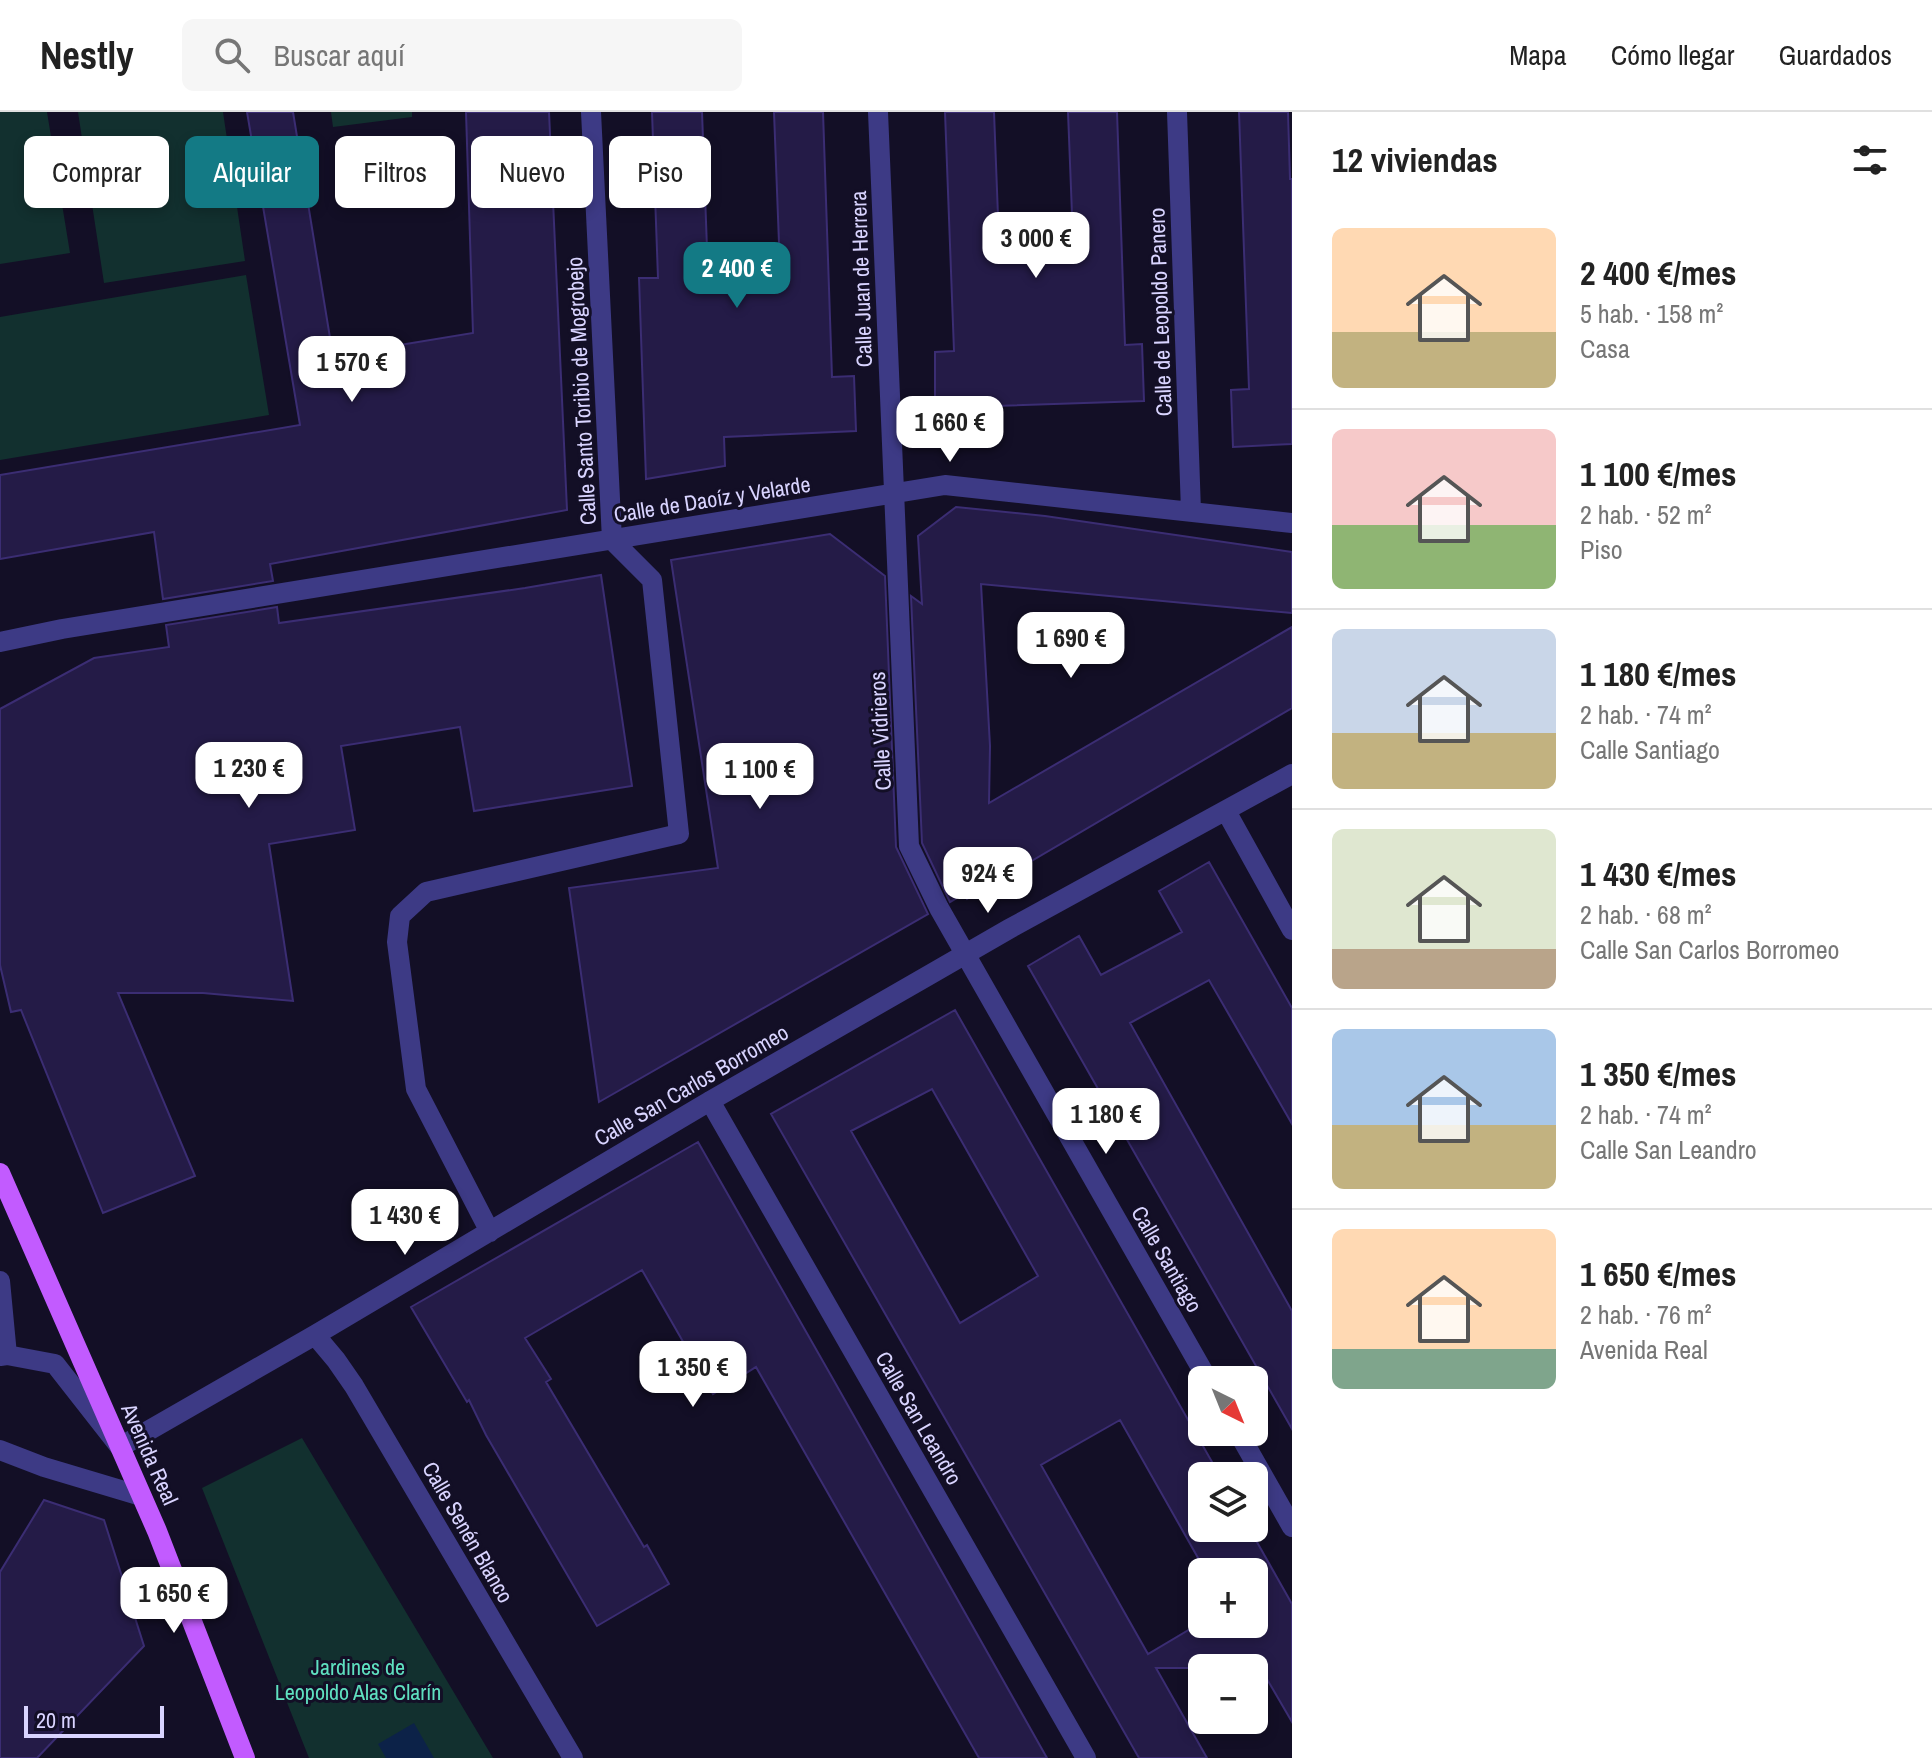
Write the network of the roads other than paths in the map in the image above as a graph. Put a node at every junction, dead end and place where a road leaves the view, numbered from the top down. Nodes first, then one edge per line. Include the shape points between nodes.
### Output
1 (591, 112) edge
2 (878, 112) edge
3 (1177, 112) edge
4 (894, 493) junction
5 (1191, 511) junction
6 (1292, 523) edge
7 (612, 540) junction
8 (0, 642) edge
9 (1292, 774) edge
10 (1226, 811) junction
11 (1292, 930) edge
12 (965, 954) junction
13 (710, 1101) junction
14 (0, 1173) edge
15 (490, 1232) junction
16 (0, 1281) edge
17 (315, 1335) junction
18 (4, 1355) edge
19 (1200, 1366) edge
20 (1246, 1446) edge
21 (120, 1447) junction
22 (0, 1450) edge
23 (141, 1496) junction
24 (1292, 1527) edge
25 (245, 1758) edge
26 (573, 1758) edge
27 (1086, 1758) edge

1 - 7 street, Calle Santo Toribio de Mogrobejo
2 - 4 street, Calle Juan de Herrera
3 - 5 street, Calle de Leopoldo Panero
4 - 5 street, Calle de Daoíz y Velarde via 945,485
4 - 7 street, Calle de Daoíz y Velarde
4 - 12 street, Calle Vidrieros via 909,846
5 - 6 street, Calle de Daoíz y Velarde
7 - 8 street, Calle de Daoíz y Velarde
7 - 15 street, Calle Santo Toribio de Mogrobejo via 652,580 679,834 426,892 400,916 397,942 416,1089
9 - 10 street, Calle San Carlos Borromeo
10 - 11 street
10 - 12 street, Calle San Carlos Borromeo
12 - 13 street, Calle San Carlos Borromeo
12 - 19 street, Calle Santiago
13 - 15 street, Calle San Carlos Borromeo
13 - 27 street, Calle San Leandro
14 - 21 main road, Avenida Real
15 - 17 street, Calle San Carlos Borromeo
16 - 18 street
17 - 21 street, Calle San Carlos Borromeo
17 - 26 street, Calle Senén Blanco via 354,1386
18 - 21 street via 55,1364
20 - 24 street
21 - 23 main road, Avenida Real
22 - 23 street
23 - 25 main road, Avenida Real

